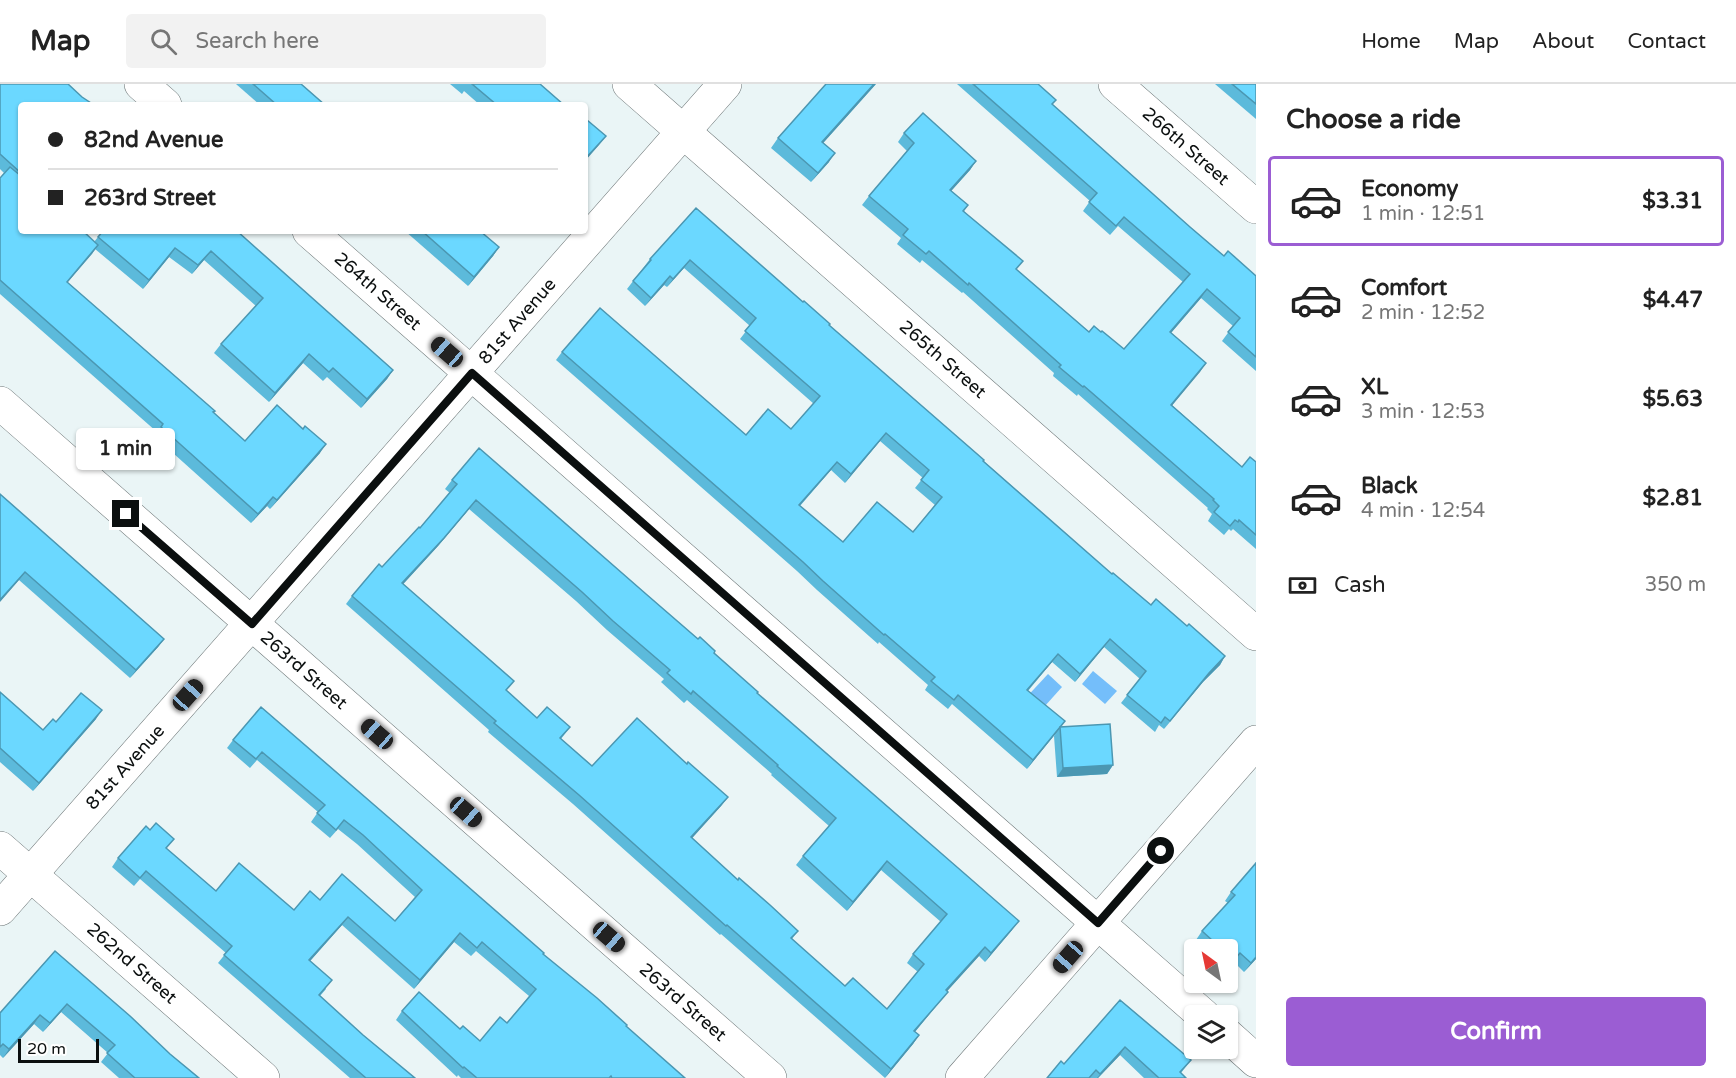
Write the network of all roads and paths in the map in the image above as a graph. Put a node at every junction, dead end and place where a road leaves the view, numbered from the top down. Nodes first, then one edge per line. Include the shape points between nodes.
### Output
1 (141, 84) edge
2 (629, 84) edge
3 (725, 84) edge
4 (1115, 84) edge
5 (162, 102) edge
6 (683, 132) junction
7 (1256, 207) edge
8 (312, 234) edge
9 (472, 373) junction
10 (0, 403) edge
11 (252, 624) junction
12 (1256, 634) edge
13 (1256, 742) edge
14 (0, 848) edge
15 (30, 874) junction
16 (0, 909) edge
17 (1098, 923) junction
18 (1191, 1005) edge
19 (1238, 1045) edge
20 (1256, 1061) edge
21 (263, 1078) edge
22 (770, 1078) edge
23 (962, 1078) edge

1 - 5 street
2 - 6 street, 265th Street
3 - 6 street, 81st Avenue
4 - 7 street, 266th Street
6 - 9 street, 81st Avenue
6 - 12 street, 265th Street
8 - 9 street, 264th Street
9 - 11 street, 81st Avenue
9 - 17 street, 264th Street
10 - 11 street, 263rd Street
11 - 15 street, 81st Avenue
11 - 22 street, 263rd Street
13 - 17 street
14 - 15 street, 262nd Street
15 - 16 street, 81st Avenue
15 - 21 street, 262nd Street
17 - 18 street, 264th Street
17 - 23 street
19 - 20 street

